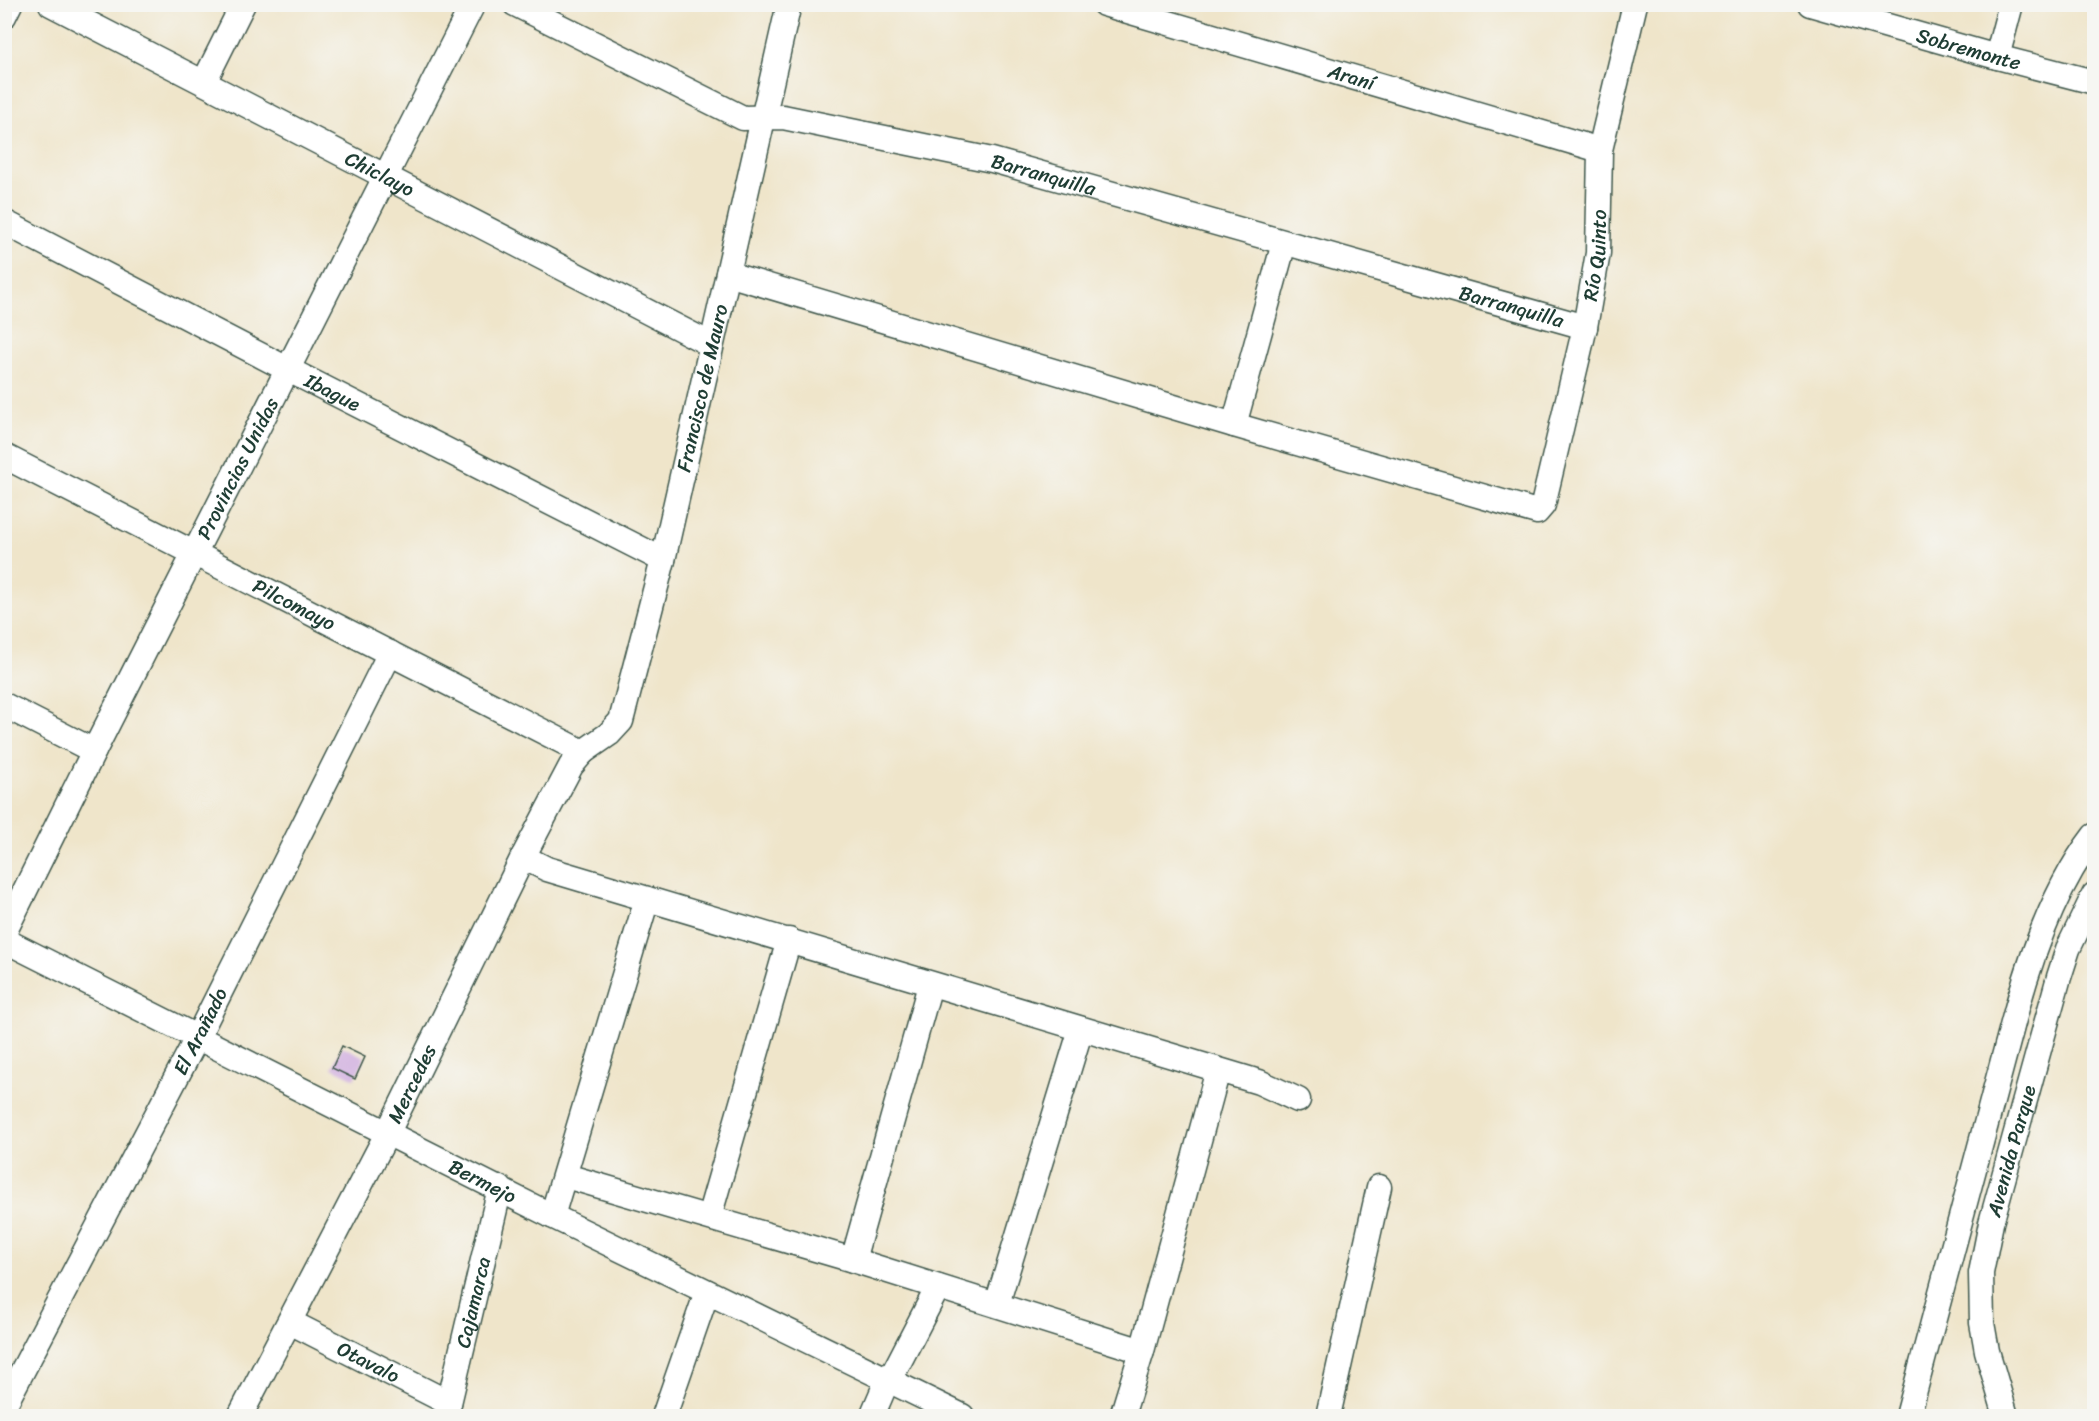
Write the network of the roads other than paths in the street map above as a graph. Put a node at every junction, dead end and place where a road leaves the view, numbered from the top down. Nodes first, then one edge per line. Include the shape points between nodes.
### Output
1 (10, 4) edge
2 (51, 4) edge
3 (243, 4) edge
4 (473, 4) edge
5 (515, 4) edge
6 (789, 4) edge
7 (1104, 4) edge
8 (1635, 4) edge
9 (1810, 4) edge
10 (2011, 4) edge
11 (4, 16) edge
12 (1997, 57) junction
13 (204, 82) junction
14 (2094, 82) edge
15 (763, 118) junction
16 (1600, 150) junction
17 (384, 176) junction
18 (4, 222) edge
19 (1284, 243) junction
20 (728, 274) junction
21 (1585, 327) junction
22 (710, 344) junction
23 (287, 369) junction
24 (1234, 425) junction
25 (4, 456) edge
26 (195, 551) junction
27 (663, 560) junction
28 (390, 653) junction
29 (4, 705) edge
30 (94, 751) junction
31 (583, 752) junction
32 (2094, 836) edge
33 (523, 857) junction
34 (2094, 895) edge
35 (647, 899) junction
36 (2053, 909) junction
37 (2088, 926) edge
38 (4, 933) edge
39 (4, 940) edge
40 (789, 940) junction
41 (930, 985) junction
42 (1081, 1029) junction
43 (198, 1036) junction
44 (1218, 1070) junction
45 (1298, 1100) dead end
46 (388, 1132) junction
47 (566, 1176) junction
48 (1379, 1187) dead end
49 (500, 1188) junction
50 (552, 1216) junction
51 (709, 1217) junction
52 (853, 1260) junction
53 (938, 1287) junction
54 (707, 1292) junction
55 (997, 1304) junction
56 (290, 1322) junction
57 (1142, 1351) junction
58 (887, 1381) junction
59 (4, 1406) edge
60 (447, 1410) edge
61 (240, 1416) edge
62 (664, 1416) edge
63 (872, 1416) edge
64 (962, 1416) edge
65 (1122, 1416) edge
66 (1328, 1416) edge
67 (1908, 1416) edge
68 (2006, 1416) edge

1 - 11 street
2 - 13 street, Chiclayo
3 - 13 street
4 - 17 street, Provincias Unidas
5 - 15 street, Barranquilla via 742,118
6 - 15 street, Francisco de Mauro
7 - 16 street, Araní
8 - 16 street, Río Quinto
9 - 12 street, Sobremonte
10 - 12 street
12 - 14 street, Sobremonte
13 - 17 street, Chiclayo
15 - 19 street, Barranquilla via 783,117 992,160
15 - 20 street, Francisco de Mauro
16 - 21 street, Río Quinto via 1598,253
17 - 22 street, Chiclayo
17 - 23 street, Provincias Unidas
18 - 23 street, Ibague
19 - 21 street, Barranquilla
19 - 24 street
20 - 22 street, Francisco de Mauro
20 - 24 street
21 - 24 street, Río Quinto via 1543,505 1537,512
22 - 27 street, Francisco de Mauro
23 - 26 street, Provincias Unidas
23 - 27 street, Ibague
25 - 26 street, Pilcomayo
26 - 28 street, Pilcomayo
26 - 30 street, Provincias Unidas
27 - 31 street, Francisco de Mauro via 621,721
28 - 31 street, Pilcomayo
28 - 43 street, El Arañado
29 - 30 street
30 - 38 street, Provincias Unidas
31 - 33 street, Mercedes via 571,766
32 - 36 street
33 - 35 street via 547,869
33 - 46 street, Mercedes
34 - 37 street, Avenida Parque
35 - 40 street
35 - 47 street
36 - 37 street
36 - 67 street via 2019,1002
37 - 68 street, Avenida Parque via 2068,949 2059,977 1991,1223 1981,1273 1982,1323
39 - 43 street, Bermejo
40 - 41 street
40 - 51 street
41 - 42 street
41 - 52 street
42 - 44 street
42 - 55 street
43 - 46 street, Bermejo
43 - 59 street, El Arañado
44 - 45 street via 1259,1082
44 - 57 street
46 - 49 street, Bermejo
46 - 56 street, Mercedes
47 - 50 street
47 - 51 street
48 - 66 street
49 - 50 street, Bermejo
49 - 60 street, Cajamarca
50 - 54 street, Bermejo
51 - 52 street
52 - 53 street
53 - 55 street
53 - 58 street
54 - 58 street, Bermejo
54 - 62 street
55 - 57 street
56 - 60 street, Otavalo
56 - 61 street, Mercedes
57 - 65 street
58 - 63 street
58 - 64 street, Bermejo

